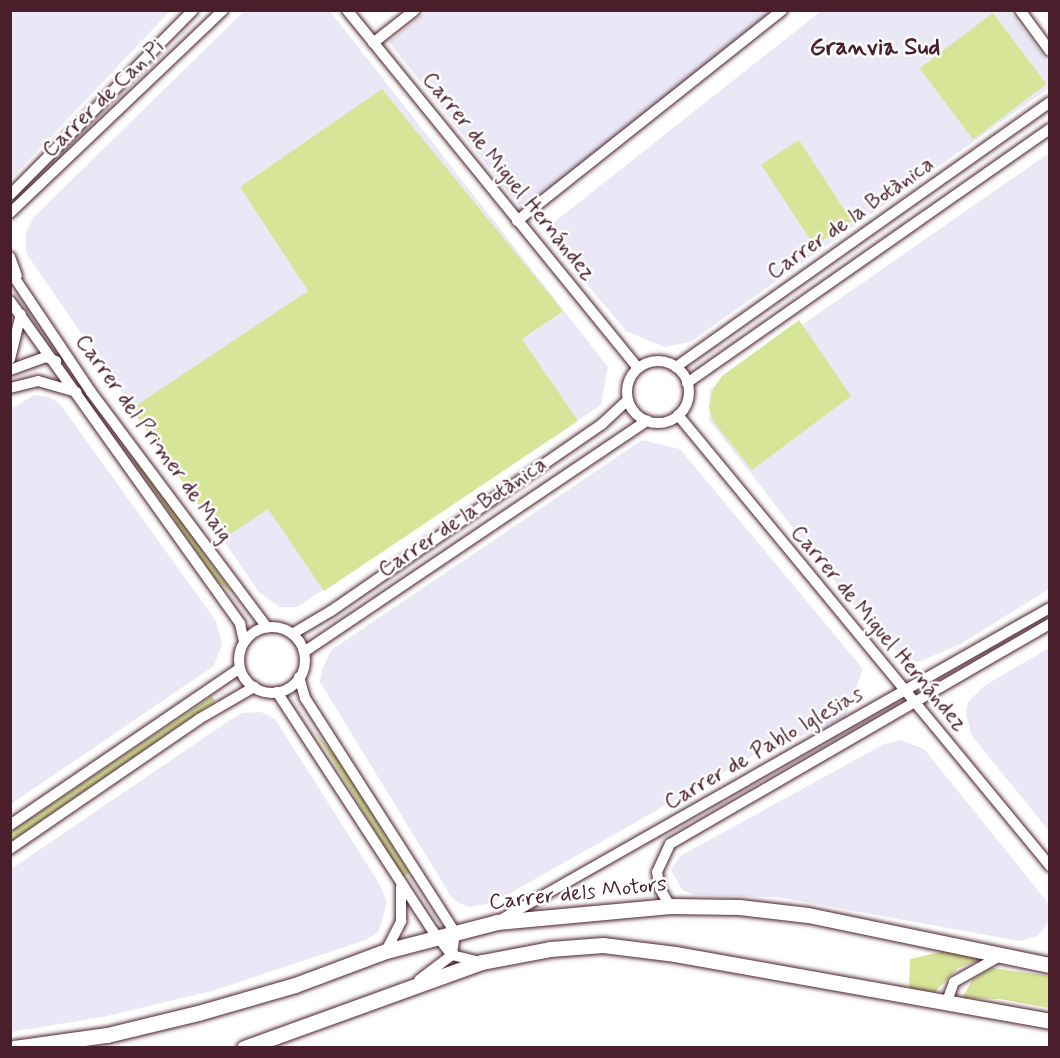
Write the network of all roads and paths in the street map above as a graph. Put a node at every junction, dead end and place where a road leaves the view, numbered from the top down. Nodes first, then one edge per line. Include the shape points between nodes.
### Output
1 (193, 10) edge
2 (223, 10) edge
3 (347, 10) edge
4 (415, 10) edge
5 (782, 10) edge
6 (1020, 10) edge
7 (373, 43) junction
8 (1050, 51) edge
9 (1050, 102) edge
10 (1050, 129) edge
11 (11, 195) edge
12 (10, 213) edge
13 (517, 221) junction
14 (10, 257) edge
15 (14, 275) edge
16 (10, 301) edge
17 (21, 314) junction
18 (10, 359) edge
19 (52, 359) junction
20 (676, 367) junction
21 (638, 368) junction
22 (10, 370) edge
23 (687, 383) junction
24 (10, 388) edge
25 (91, 392) junction
26 (79, 394) junction
27 (628, 400) junction
28 (678, 415) junction
29 (647, 421) junction
30 (1050, 608) edge
31 (1050, 624) edge
32 (267, 627) junction
33 (292, 634) junction
34 (244, 642) junction
35 (304, 652) junction
36 (240, 668) junction
37 (300, 677) junction
38 (254, 687) junction
39 (904, 691) junction
40 (278, 692) junction
41 (913, 701) junction
42 (10, 825) edge
43 (10, 849) edge
44 (1050, 866) edge
45 (400, 884) junction
46 (670, 906) junction
47 (497, 922) junction
48 (455, 933) junction
49 (438, 937) junction
50 (386, 951) junction
51 (452, 955) junction
52 (1002, 955) junction
53 (482, 962) junction
54 (1050, 965) edge
55 (411, 985) junction
56 (946, 1004) junction
57 (1050, 1021) edge
58 (14, 1047) edge
59 (244, 1047) edge

1 - 11 street, Carrer de Can Pi
2 - 12 street, Carrer de Can Pi
3 - 7 street, Carrer de Miguel Hernández
4 - 7 street
5 - 13 street
6 - 8 street
7 - 13 street, Carrer de Miguel Hernández
9 - 20 street, Carrer de la Botànica
10 - 23 street, Carrer de la Botànica
13 - 21 street, Carrer de Miguel Hernández
14 - 15 street
15 - 25 street, Carrer del Primer de Maig
16 - 17 street, Carrer del Primer de Maig
17 - 18 street
17 - 19 street, Carrer del Primer de Maig
19 - 22 street via 27,362
19 - 25 street via 68,366 79,384
19 - 26 street, Carrer del Primer de Maig
20 - 21 street via 659,361
20 - 23 street
21 - 27 street via 628,386
23 - 28 street via 688,397
24 - 26 street via 52,382
25 - 32 street, Carrer del Primer de Maig
26 - 34 street, Carrer del Primer de Maig via 240,624
27 - 29 street
27 - 33 street, Carrer de la Botànica via 612,417
28 - 29 street via 663,422
28 - 39 street, Carrer de Miguel Hernández
29 - 35 street, Carrer de la Botànica
30 - 39 street, Carrer de Pablo Iglesias
31 - 41 street, Carrer de Pablo Iglesias
32 - 33 street
32 - 34 street
33 - 35 street
34 - 36 street
35 - 37 street
36 - 38 street
36 - 42 street
37 - 40 street
37 - 48 street via 305,698
38 - 40 street
38 - 43 street via 199,719
39 - 41 street, Carrer de Miguel Hernández
39 - 47 street, Carrer de Pablo Iglesias
40 - 45 street
41 - 44 street, Carrer de Miguel Hernández
41 - 46 street, Carrer de Pablo Iglesias via 858,737 670,844 657,872 660,889
45 - 49 street
45 - 50 street via 401,921
46 - 47 street, Carrer dels Motors
46 - 52 street, Carrer dels Motors via 739,907 808,915
47 - 48 street, Carrer dels Motors
48 - 49 street, Carrer dels Motors
48 - 51 street
49 - 50 street, Carrer dels Motors
49 - 51 street
50 - 58 street, Carrer dels Motors via 295,985 198,1013 107,1035
51 - 53 street
51 - 55 street
52 - 54 street, Carrer dels Motors
52 - 56 street via 954,982
53 - 55 street
53 - 56 street via 550,949 603,945 675,954
55 - 59 street
56 - 57 street

